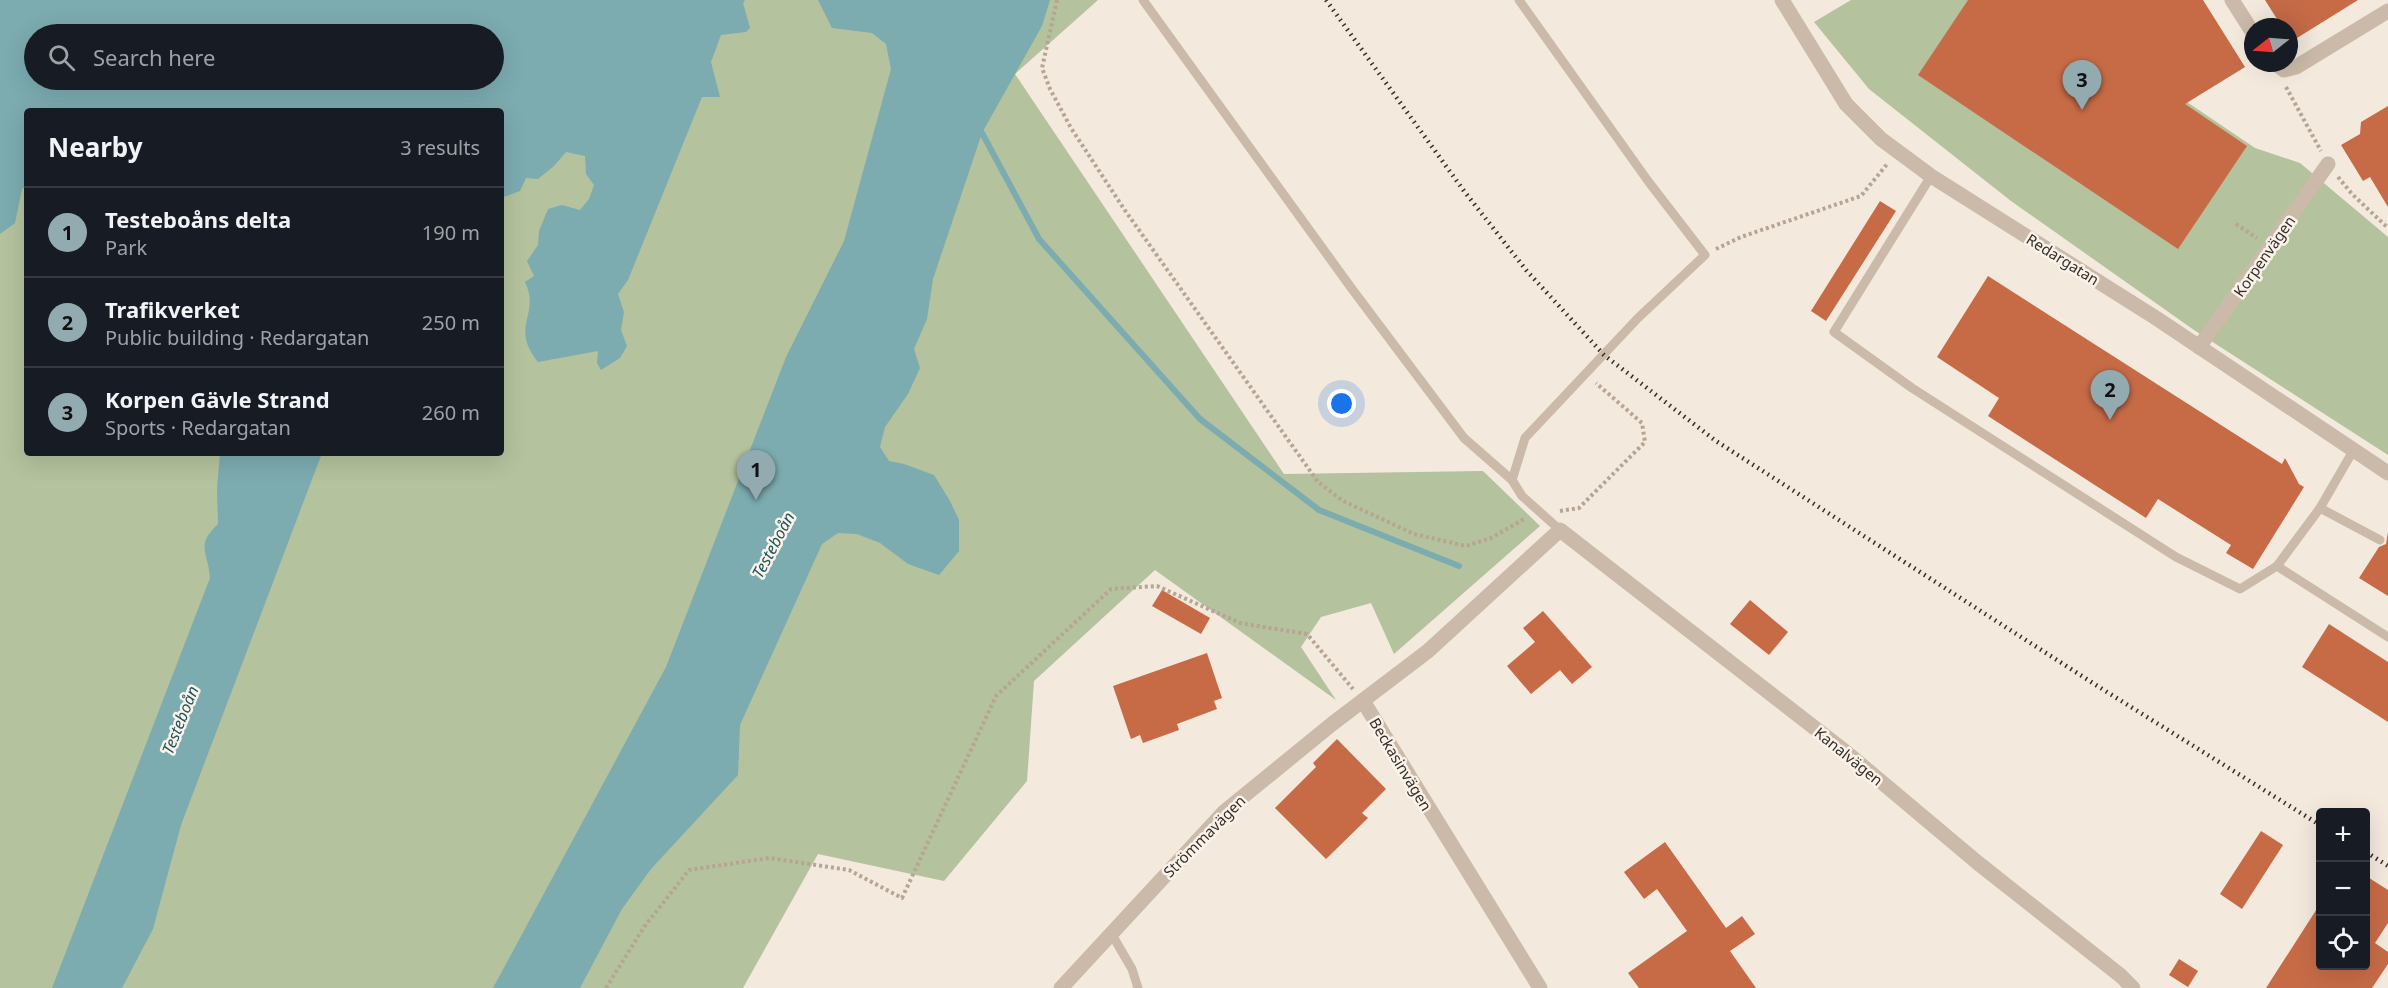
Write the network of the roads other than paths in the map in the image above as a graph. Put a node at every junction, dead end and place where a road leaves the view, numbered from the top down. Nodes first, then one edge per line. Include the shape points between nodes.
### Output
1 (1143, 0) edge
2 (1519, 0) edge
3 (1782, 0) edge
4 (2232, 0) edge
5 (2388, 11) edge
6 (2244, 19) edge
7 (2298, 66) edge
8 (2328, 164) road end
9 (1931, 176) junction
10 (2199, 347) junction
11 (2354, 451) junction
12 (2388, 474) edge
13 (1512, 480) junction
14 (2320, 508) junction
15 (1560, 530) junction
16 (2380, 540) dead end
17 (2277, 566) junction
18 (2388, 637) edge
19 (1363, 701) junction
20 (1111, 933) junction
21 (1061, 988) edge
22 (1138, 988) edge
23 (1540, 988) edge
24 (2133, 988) edge

1 - 13 lane via 1464,438
2 - 13 lane via 1705,255 1638,318 1525,438
3 - 9 street, Redargatan via 1846,104 1881,139
4 - 6 street
5 - 7 street
8 - 10 street, Korpenvägen
9 - 10 street, Redargatan
9 - 17 lane via 1834,332 1912,388 2176,557 2240,589
10 - 11 street, Redargatan
11 - 12 street, Redargatan
11 - 14 lane
13 - 15 lane via 1522,496
14 - 16 lane
14 - 17 lane
15 - 19 street, Beckasinvägen via 1428,651
15 - 24 street, Kanalvägen via 1846,753
17 - 18 lane
19 - 20 street, Strömmavägen via 1224,812
19 - 23 street, Beckasinvägen
20 - 21 street, Strömmavägen
20 - 22 lane

